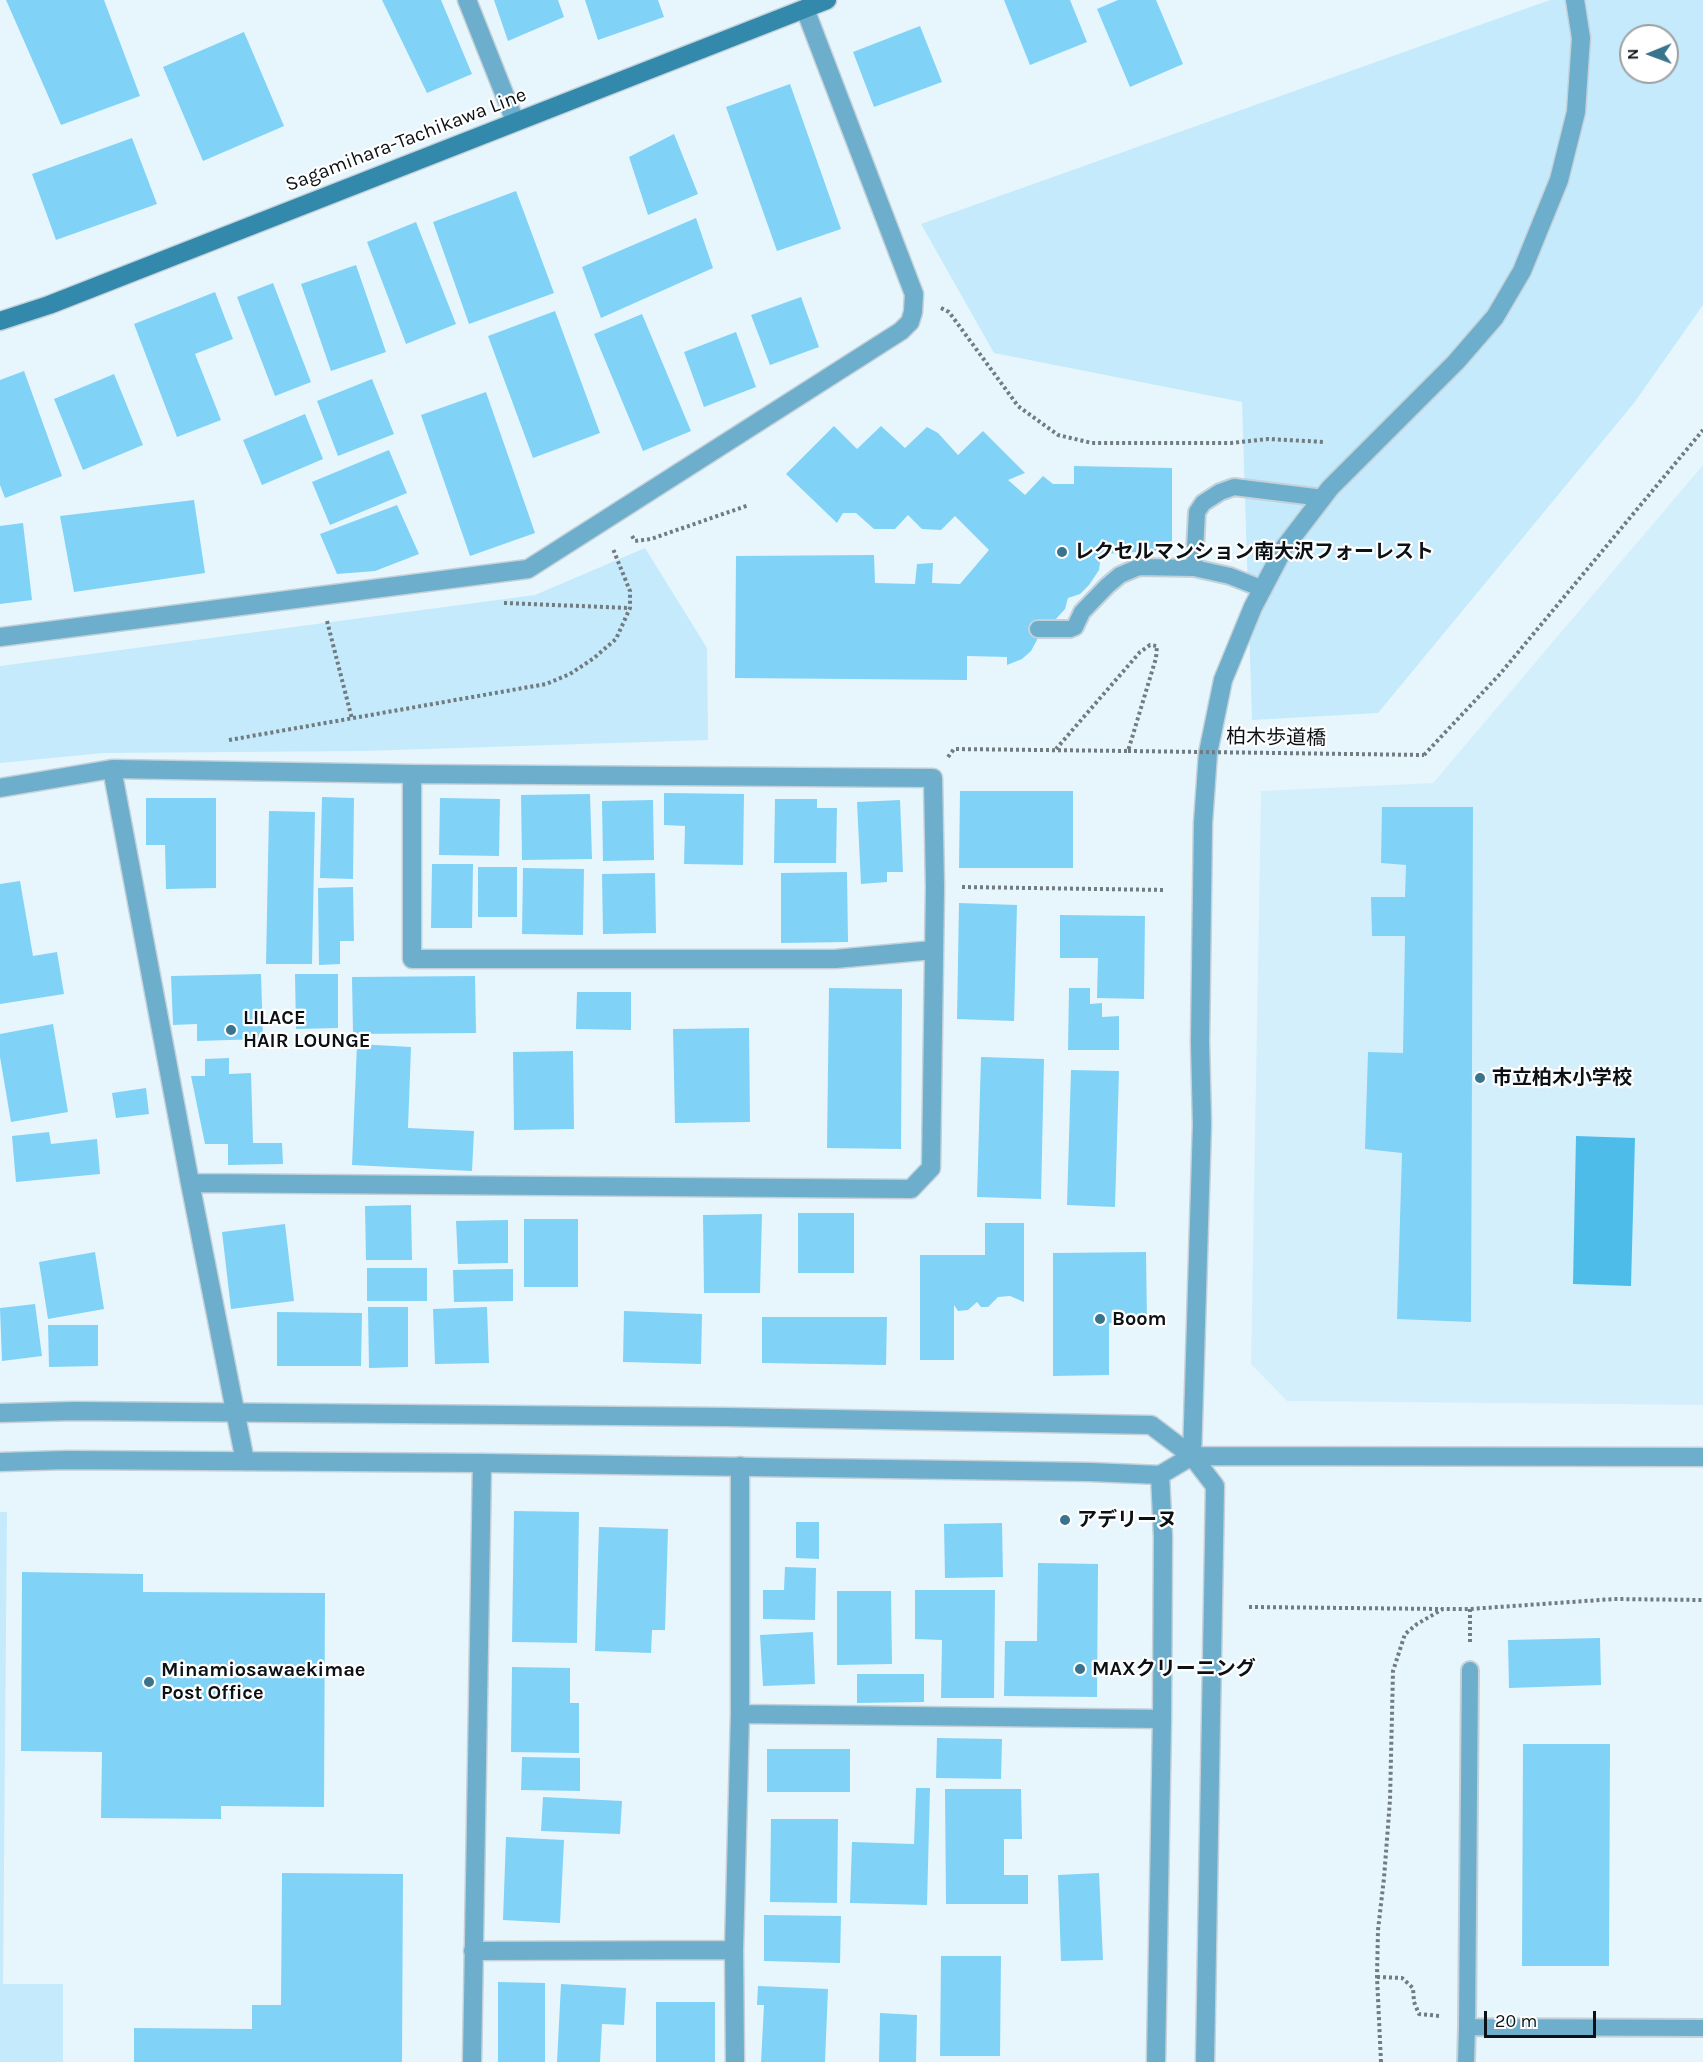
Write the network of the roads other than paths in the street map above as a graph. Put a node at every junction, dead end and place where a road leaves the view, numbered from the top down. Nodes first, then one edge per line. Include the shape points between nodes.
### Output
1 (467, 0) edge
2 (827, 0) edge
3 (1575, 0) edge
4 (805, 9) junction
5 (515, 121) junction
6 (0, 321) edge
7 (1323, 498) junction
8 (1194, 568) junction
9 (1263, 589) junction
10 (1038, 629) dead end
11 (0, 637) edge
12 (112, 770) junction
13 (412, 774) junction
14 (0, 788) edge
15 (933, 950) junction
16 (190, 1183) junction
17 (236, 1412) junction
18 (0, 1413) edge
19 (1192, 1456) junction
20 (1703, 1457) edge
21 (245, 1461) junction
22 (0, 1462) edge
23 (482, 1463) junction
24 (740, 1466) junction
25 (1160, 1475) junction
26 (1470, 1670) road end
27 (740, 1714) junction
28 (1162, 1719) junction
29 (734, 1950) junction
30 (473, 1951) junction
31 (1467, 2022) junction
32 (1703, 2028) edge
33 (472, 2062) edge
34 (735, 2062) edge
35 (1156, 2062) edge
36 (1205, 2062) edge
37 (1466, 2062) edge

1 - 5 street
2 - 4 main road, Sagamihara-Tachikawa Line
3 - 7 street via 1581,38 1576,112 1559,180 1522,271 1495,316 1456,363
4 - 5 main road, Sagamihara-Tachikawa Line
4 - 11 street via 914,294 910,322 901,332 528,569
5 - 6 main road, Sagamihara-Tachikawa Line
7 - 8 lane via 1234,487 1220,492 1197,512
7 - 9 street via 1284,548
8 - 9 lane
8 - 10 lane via 1139,567 1107,586 1082,612 1075,627
9 - 19 street via 1222,680 1208,753 1203,823 1202,1124
12 - 13 street
12 - 14 street
12 - 16 street
13 - 15 street via 933,778
13 - 15 street via 412,959 835,959
15 - 16 street via 931,1168 911,1189
16 - 17 street
17 - 18 street
17 - 19 street via 1151,1425
17 - 21 street
19 - 20 street
19 - 25 street
19 - 36 street via 1215,1486
21 - 22 street
21 - 23 street
23 - 24 street
23 - 30 street
24 - 25 street
24 - 27 street
25 - 28 street
26 - 31 lane
27 - 28 street
27 - 29 street
28 - 35 street
29 - 30 street
29 - 34 street
30 - 33 street
31 - 32 lane
31 - 37 lane

